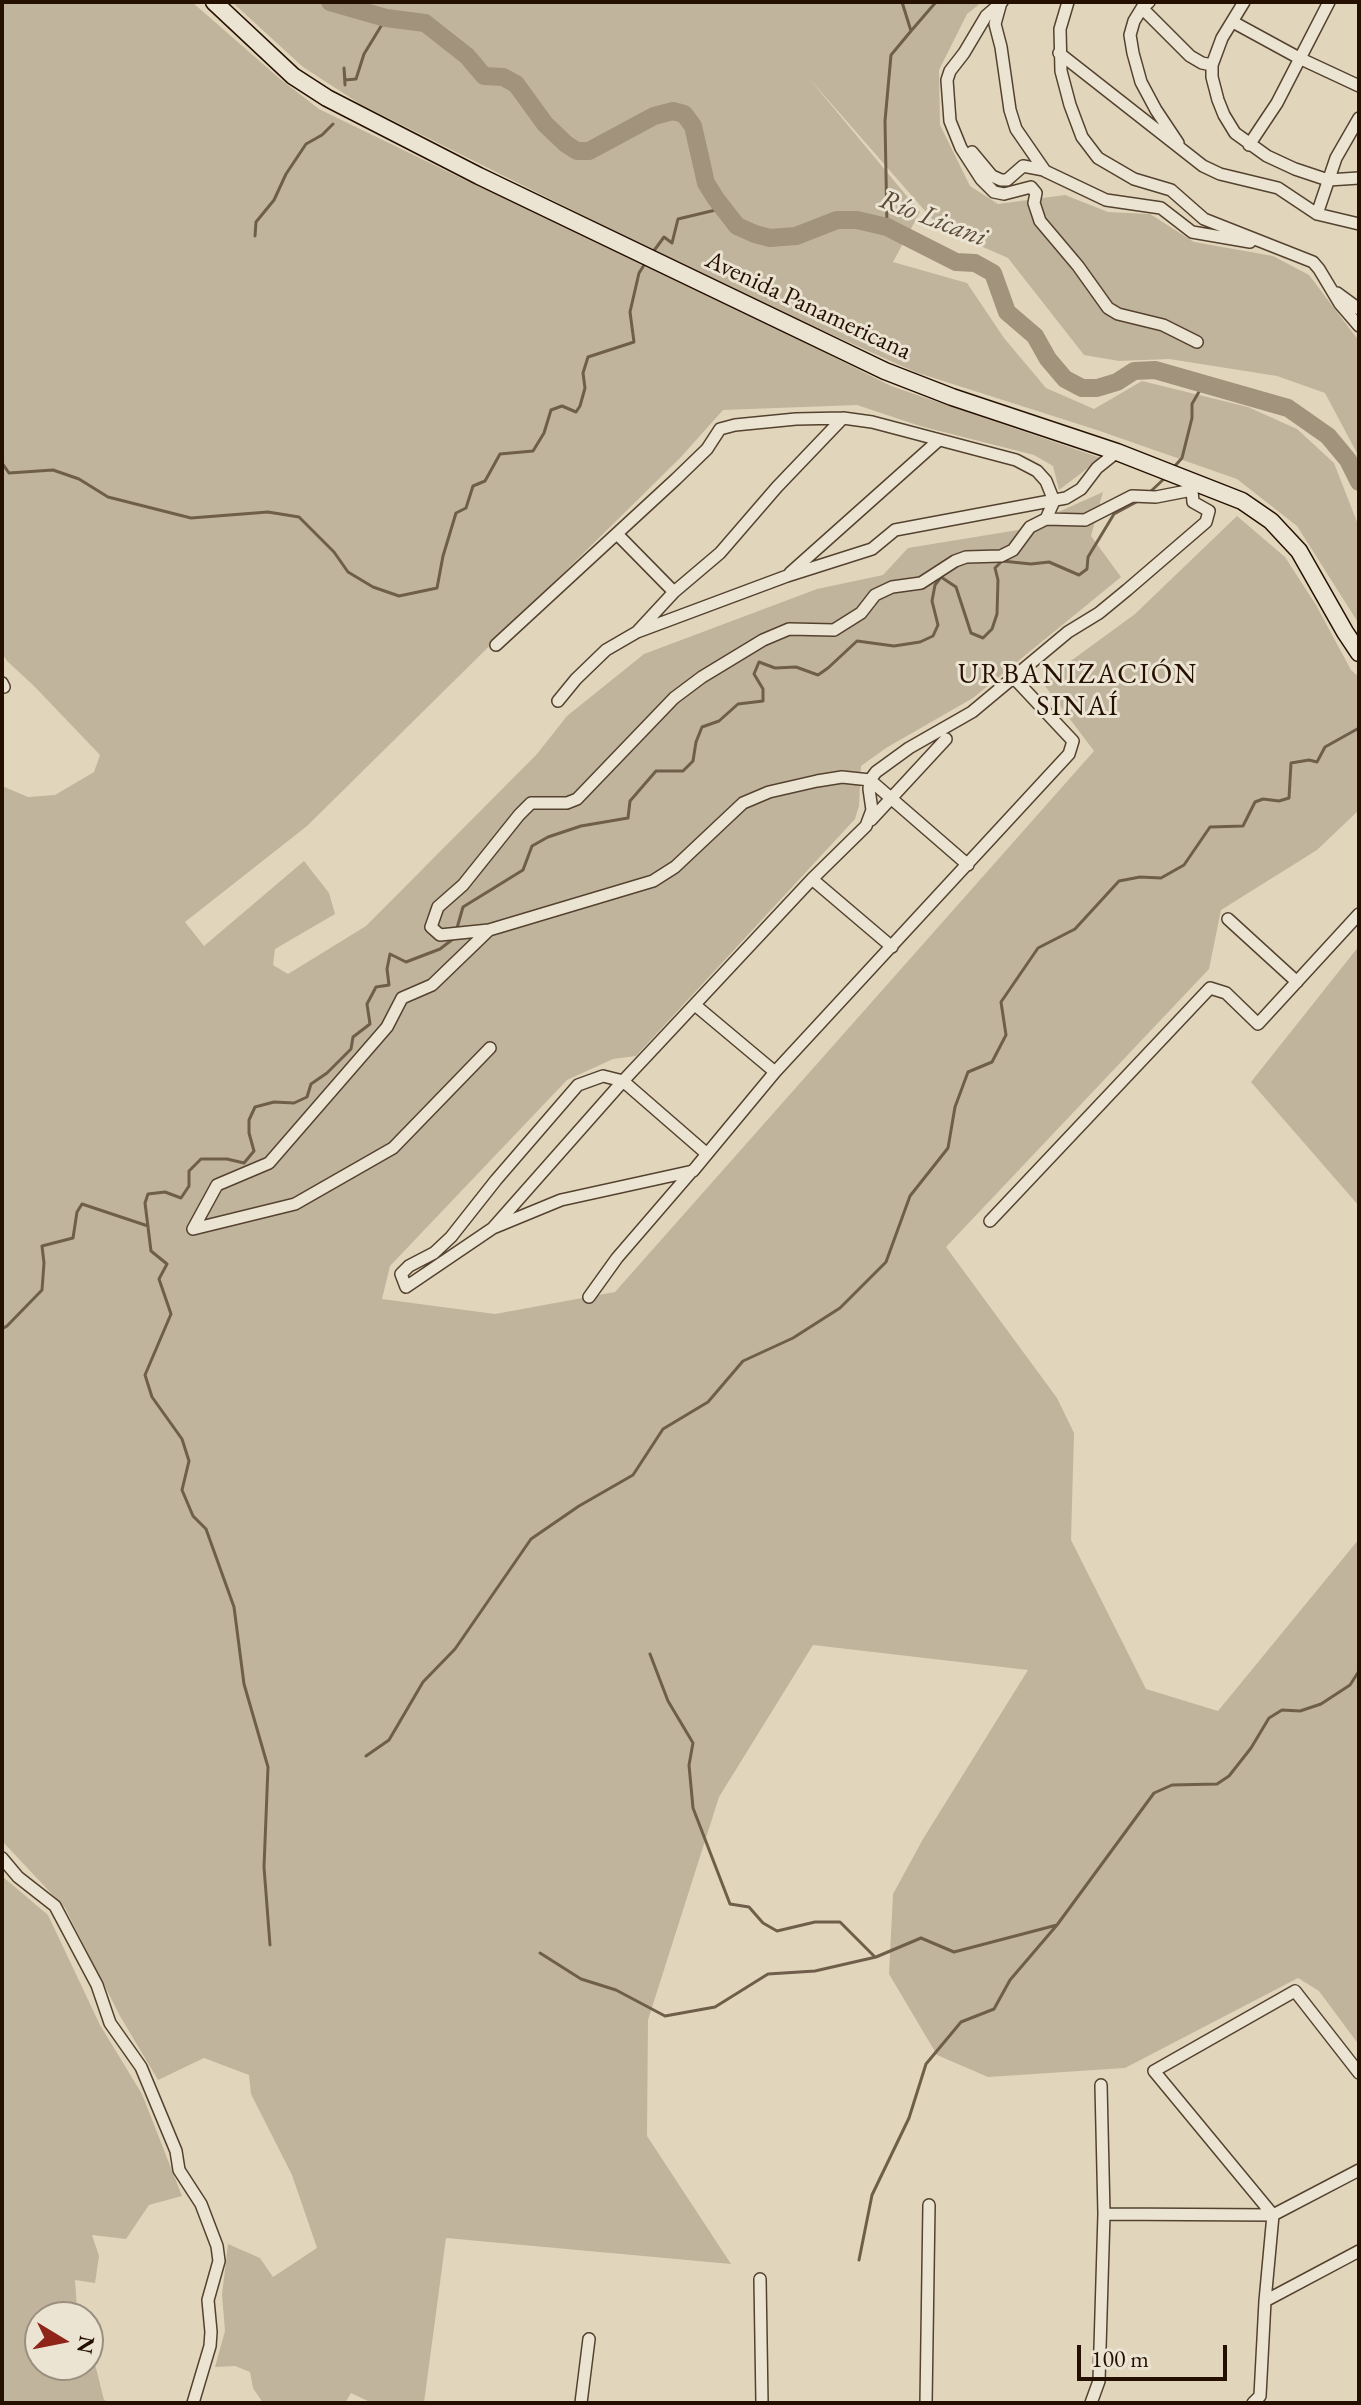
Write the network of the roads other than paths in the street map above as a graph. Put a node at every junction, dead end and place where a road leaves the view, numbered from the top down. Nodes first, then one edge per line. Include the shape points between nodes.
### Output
1 (214, 2) edge
2 (1002, 2) edge
3 (1068, 2) edge
4 (1244, 2) edge
5 (1329, 2) edge
6 (1146, 5) edge
7 (1233, 22) junction
8 (1059, 53) junction
9 (1299, 58) junction
10 (1212, 65) junction
11 (1359, 86) edge
12 (1359, 118) edge
13 (950, 121) junction
14 (1249, 145) junction
15 (1182, 151) junction
16 (1045, 171) junction
17 (1359, 178) edge
18 (1328, 180) junction
19 (1317, 214) junction
20 (1359, 224) edge
21 (1275, 246) junction
22 (1329, 287) junction
23 (1359, 309) edge
24 (1359, 326) edge
25 (1197, 342) dead end
26 (843, 418) junction
27 (939, 440) junction
28 (1117, 452) junction
29 (1193, 484) junction
30 (1054, 501) junction
31 (1046, 519) junction
32 (618, 535) junction
33 (787, 576) junction
34 (674, 592) junction
35 (637, 632) junction
36 (496, 645) dead end
37 (1359, 653) edge
38 (1013, 677) junction
39 (558, 701) dead end
40 (946, 739) dead end
41 (870, 780) junction
42 (890, 798) junction
43 (866, 826) junction
44 (968, 865) junction
45 (812, 879) junction
46 (1359, 914) edge
47 (1228, 919) dead end
48 (489, 930) junction
49 (892, 947) junction
50 (1297, 982) junction
51 (695, 1005) junction
52 (490, 1048) dead end
53 (775, 1072) junction
54 (623, 1081) junction
55 (707, 1154) junction
56 (693, 1171) junction
57 (990, 1221) dead end
58 (493, 1228) junction
59 (589, 1297) dead end
60 (2, 1858) edge
61 (1359, 2073) edge
62 (1101, 2085) dead end
63 (1359, 2170) edge
64 (929, 2205) dead end
65 (1104, 2214) junction
66 (1273, 2215) junction
67 (1359, 2251) edge
68 (760, 2279) dead end
69 (1265, 2301) junction
70 (589, 2339) dead end
71 (193, 2403) edge
72 (581, 2403) edge
73 (762, 2403) edge
74 (926, 2403) edge
75 (1091, 2403) edge
76 (1253, 2403) edge

1 - 28 main road, Avenida Panamericana via 293,76 479,176 885,371
2 - 13 street via 986,16 950,71
2 - 16 street via 995,24 1010,110 1016,129
3 - 8 street
4 - 7 street
5 - 9 street
6 - 10 street via 1190,56
6 - 15 street via 1130,35 1133,53 1141,82
7 - 9 street
7 - 10 street
8 - 15 street
8 - 21 street via 1070,105 1082,137 1098,158 1134,179 1171,190 1204,219
9 - 11 street
9 - 14 street
10 - 14 street via 1224,115
12 - 18 street
13 - 16 street via 992,176 1007,180 1023,166
13 - 25 street via 961,148 994,192 1031,187 1040,221 1108,308
14 - 18 street
15 - 19 street via 1220,174 1278,188
16 - 21 street via 1106,200 1161,208 1192,232
17 - 18 street
18 - 19 street
19 - 20 street
21 - 22 street via 1313,262
22 - 23 street
22 - 24 street
26 - 27 street
26 - 32 street via 720,429 707,449
26 - 34 street via 720,553
27 - 30 street via 1016,460 1037,471
27 - 33 street
28 - 29 main road, Avenida Panamericana
28 - 30 street via 1081,489
29 - 31 street via 1156,497 1132,496 1085,520
29 - 37 main road, Avenida Panamericana via 1255,509 1287,536
29 - 38 street via 1193,502 1209,511 1206,522
30 - 31 street
30 - 33 street via 895,530 872,549
31 - 48 street via 1030,527 1013,550 1001,556 966,557 921,583 892,587 834,630 789,629 763,640 674,698 577,799 531,803 438,907 431,927 440,935
32 - 34 street
32 - 36 street
33 - 35 street
34 - 35 street
35 - 39 street via 606,650
38 - 41 street via 972,712 888,761
38 - 44 street via 1069,735 1073,748
40 - 42 street
41 - 42 street
41 - 43 street via 872,810
41 - 48 street via 842,777 769,792 743,803 653,881
42 - 43 street
42 - 44 street
43 - 45 street
44 - 49 street
45 - 49 street
45 - 51 street
46 - 50 street
47 - 50 street
48 - 52 street via 432,985 402,998 387,1027 269,1163 217,1185 193,1229 295,1204 393,1148
49 - 53 street
50 - 57 street via 1258,1024 1226,993 1210,988
51 - 53 street
51 - 54 street
53 - 55 street
54 - 55 street
54 - 58 street
54 - 58 street via 603,1076 578,1085 451,1237 401,1274 406,1287
55 - 56 street
56 - 58 street via 561,1200
56 - 59 street
60 - 71 street via 55,1906 97,1985 110,2023 141,2067 179,2170 201,2204 217,2246 219,2261 208,2300 210,2346
61 - 66 street via 1295,1991 1154,2071
62 - 65 street
63 - 66 street
64 - 74 street
65 - 66 street
65 - 75 street via 1099,2381
66 - 69 street
67 - 69 street
68 - 73 street
69 - 76 street via 1260,2396
70 - 72 street

